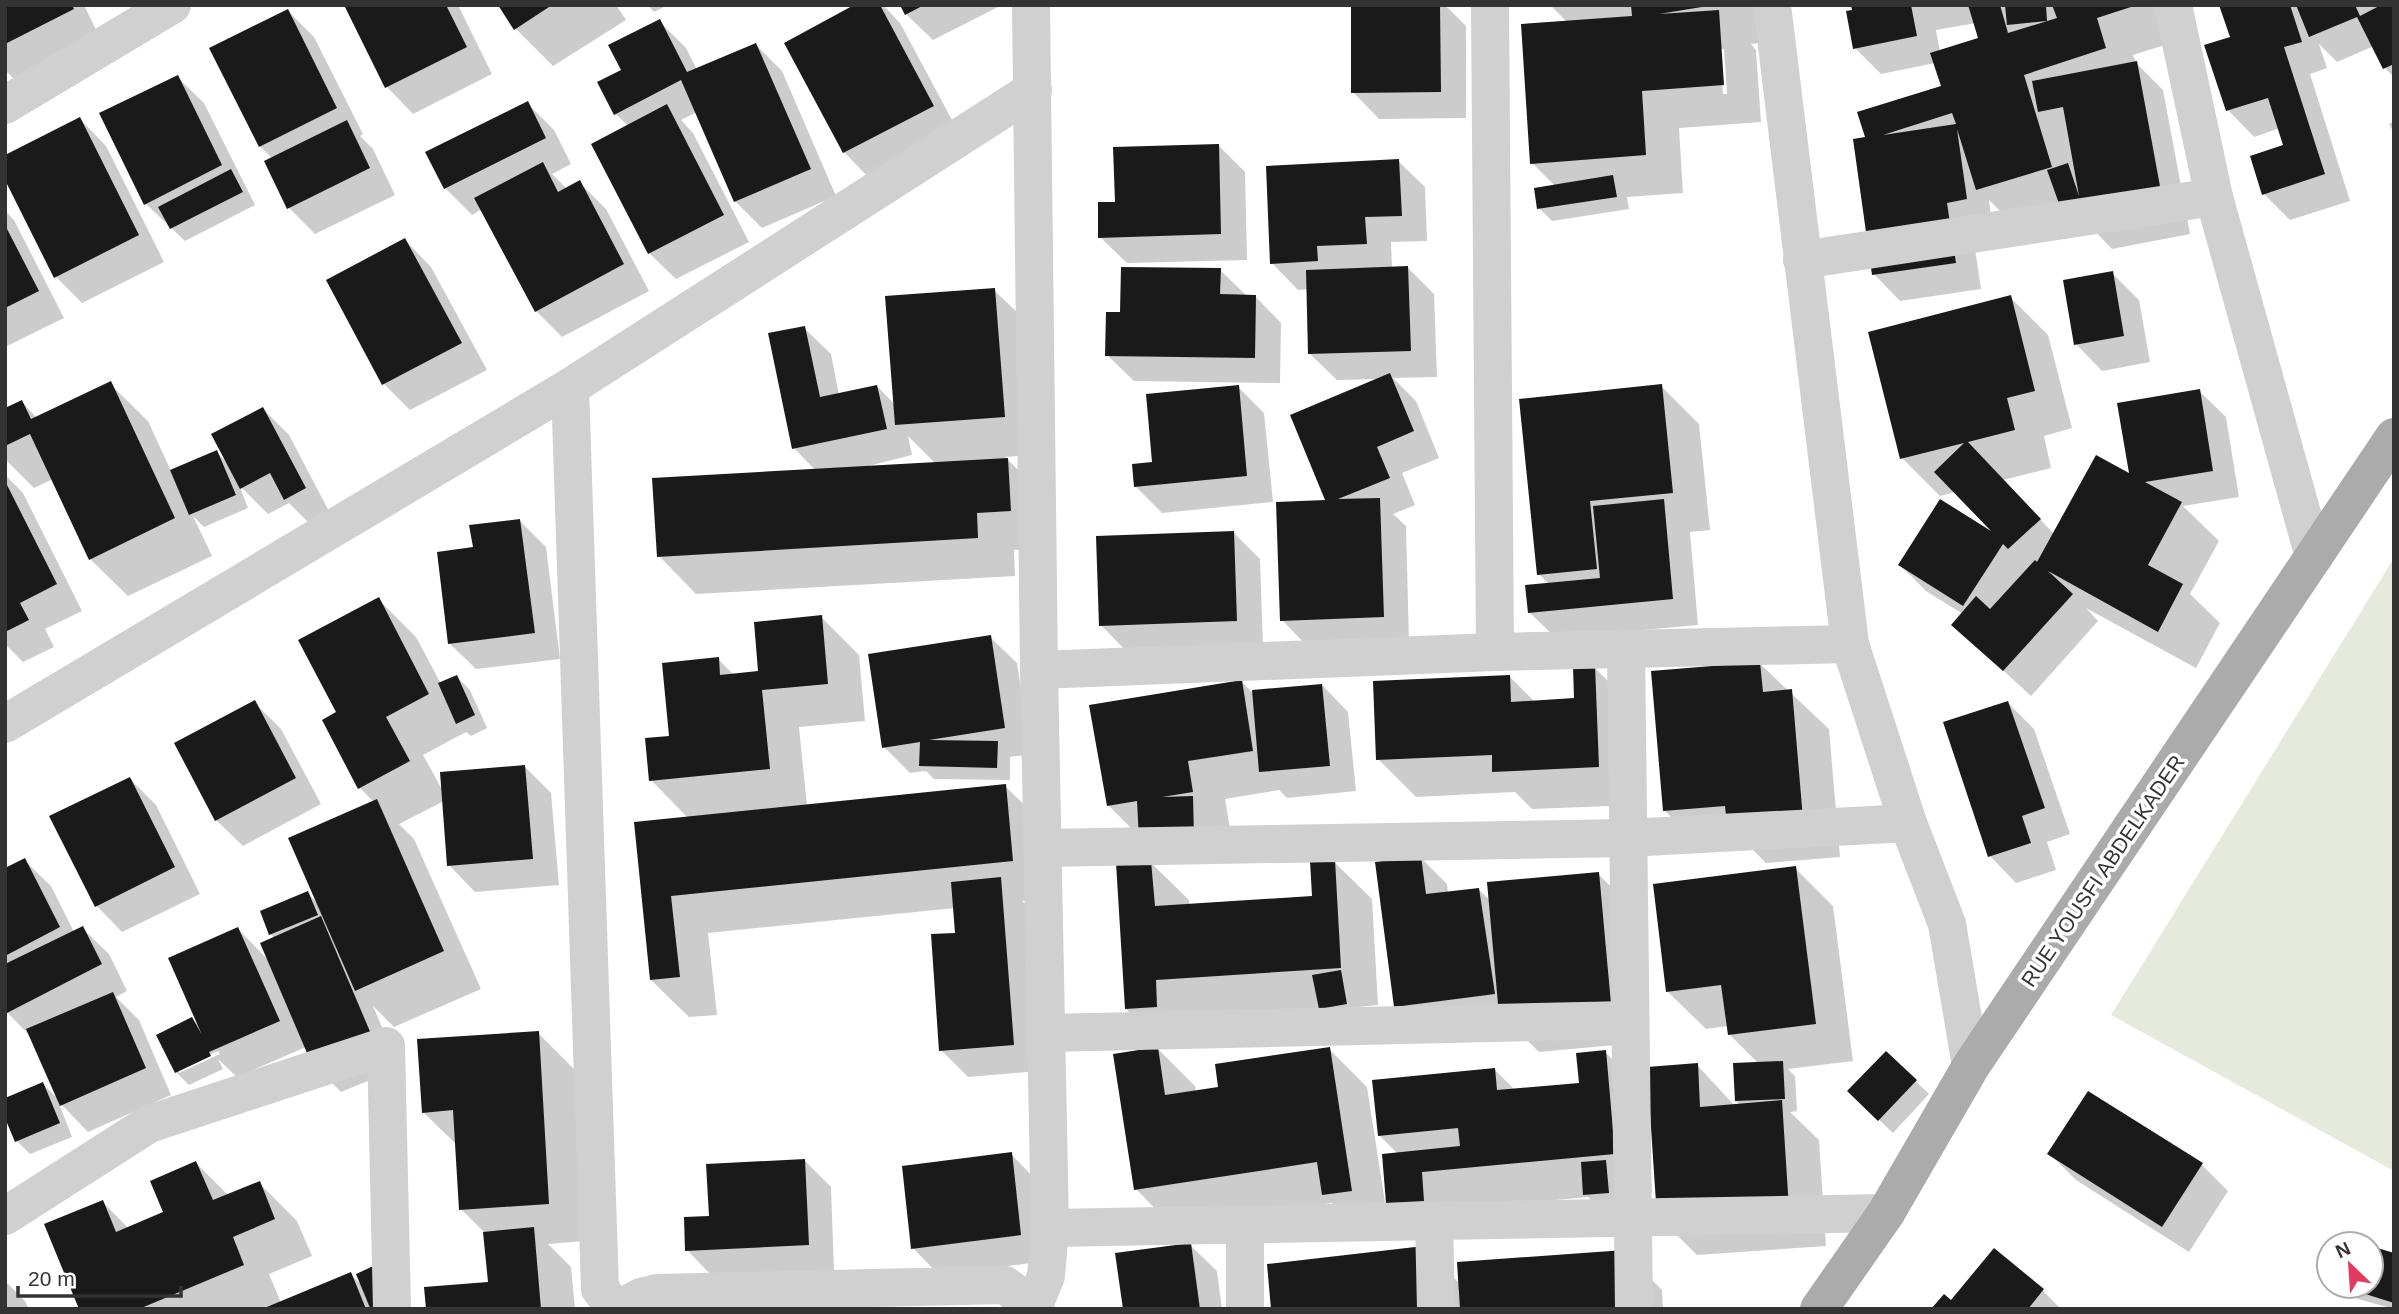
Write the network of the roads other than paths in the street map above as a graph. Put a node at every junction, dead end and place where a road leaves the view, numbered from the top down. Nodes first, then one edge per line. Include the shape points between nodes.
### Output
1 (172, 5) edge
2 (1031, 5) edge
3 (1490, 5) edge
4 (1772, 5) edge
5 (2174, 5) edge
6 (1033, 90) junction
7 (5, 105) edge
8 (2214, 197) junction
9 (1802, 260) junction
10 (570, 387) junction
11 (2394, 437) edge
12 (2314, 557) junction
13 (1850, 644) junction
14 (1626, 649) junction
15 (1495, 652) junction
16 (1038, 670) junction
17 (5, 724) edge
18 (1908, 823) junction
19 (1627, 838) junction
20 (1045, 848) junction
21 (1629, 1020) junction
22 (1047, 1033) junction
23 (1971, 1066) junction
24 (1886, 1213) junction
25 (5, 1216) edge
26 (1632, 1218) junction
27 (1434, 1221) junction
28 (1245, 1224) junction
29 (1050, 1228) junction
30 (1035, 1307) edge
31 (392, 1309) edge
32 (617, 1309) edge
33 (1245, 1309) edge
34 (1436, 1309) edge
35 (1634, 1309) edge
36 (1819, 1309) edge

1 - 7 street
2 - 6 street
3 - 15 street
4 - 9 street
5 - 8 street
6 - 10 street
6 - 16 street
8 - 9 street
8 - 12 street
9 - 13 street
10 - 17 street
10 - 32 street via 600,1289
11 - 12 main road, RUE YOUSFI ABDELKADER
12 - 23 main road, RUE YOUSFI ABDELKADER
13 - 14 street
13 - 18 street
14 - 15 street
14 - 19 street
15 - 16 street
16 - 20 street
18 - 19 street
18 - 23 street via 1947,924
19 - 20 street
19 - 21 street
20 - 22 street
21 - 22 street
21 - 26 street
22 - 29 street
23 - 24 main road, RUE YOUSFI ABDELKADER
24 - 26 street
24 - 36 main road, RUE YOUSFI ABDELKADER
25 - 31 street via 149,1124 386,1046
26 - 27 street
26 - 35 street
27 - 28 street
27 - 34 street
28 - 29 street
28 - 33 street
29 - 30 street via 1046,1276
30 - 32 street via 1005,1285 657,1293

